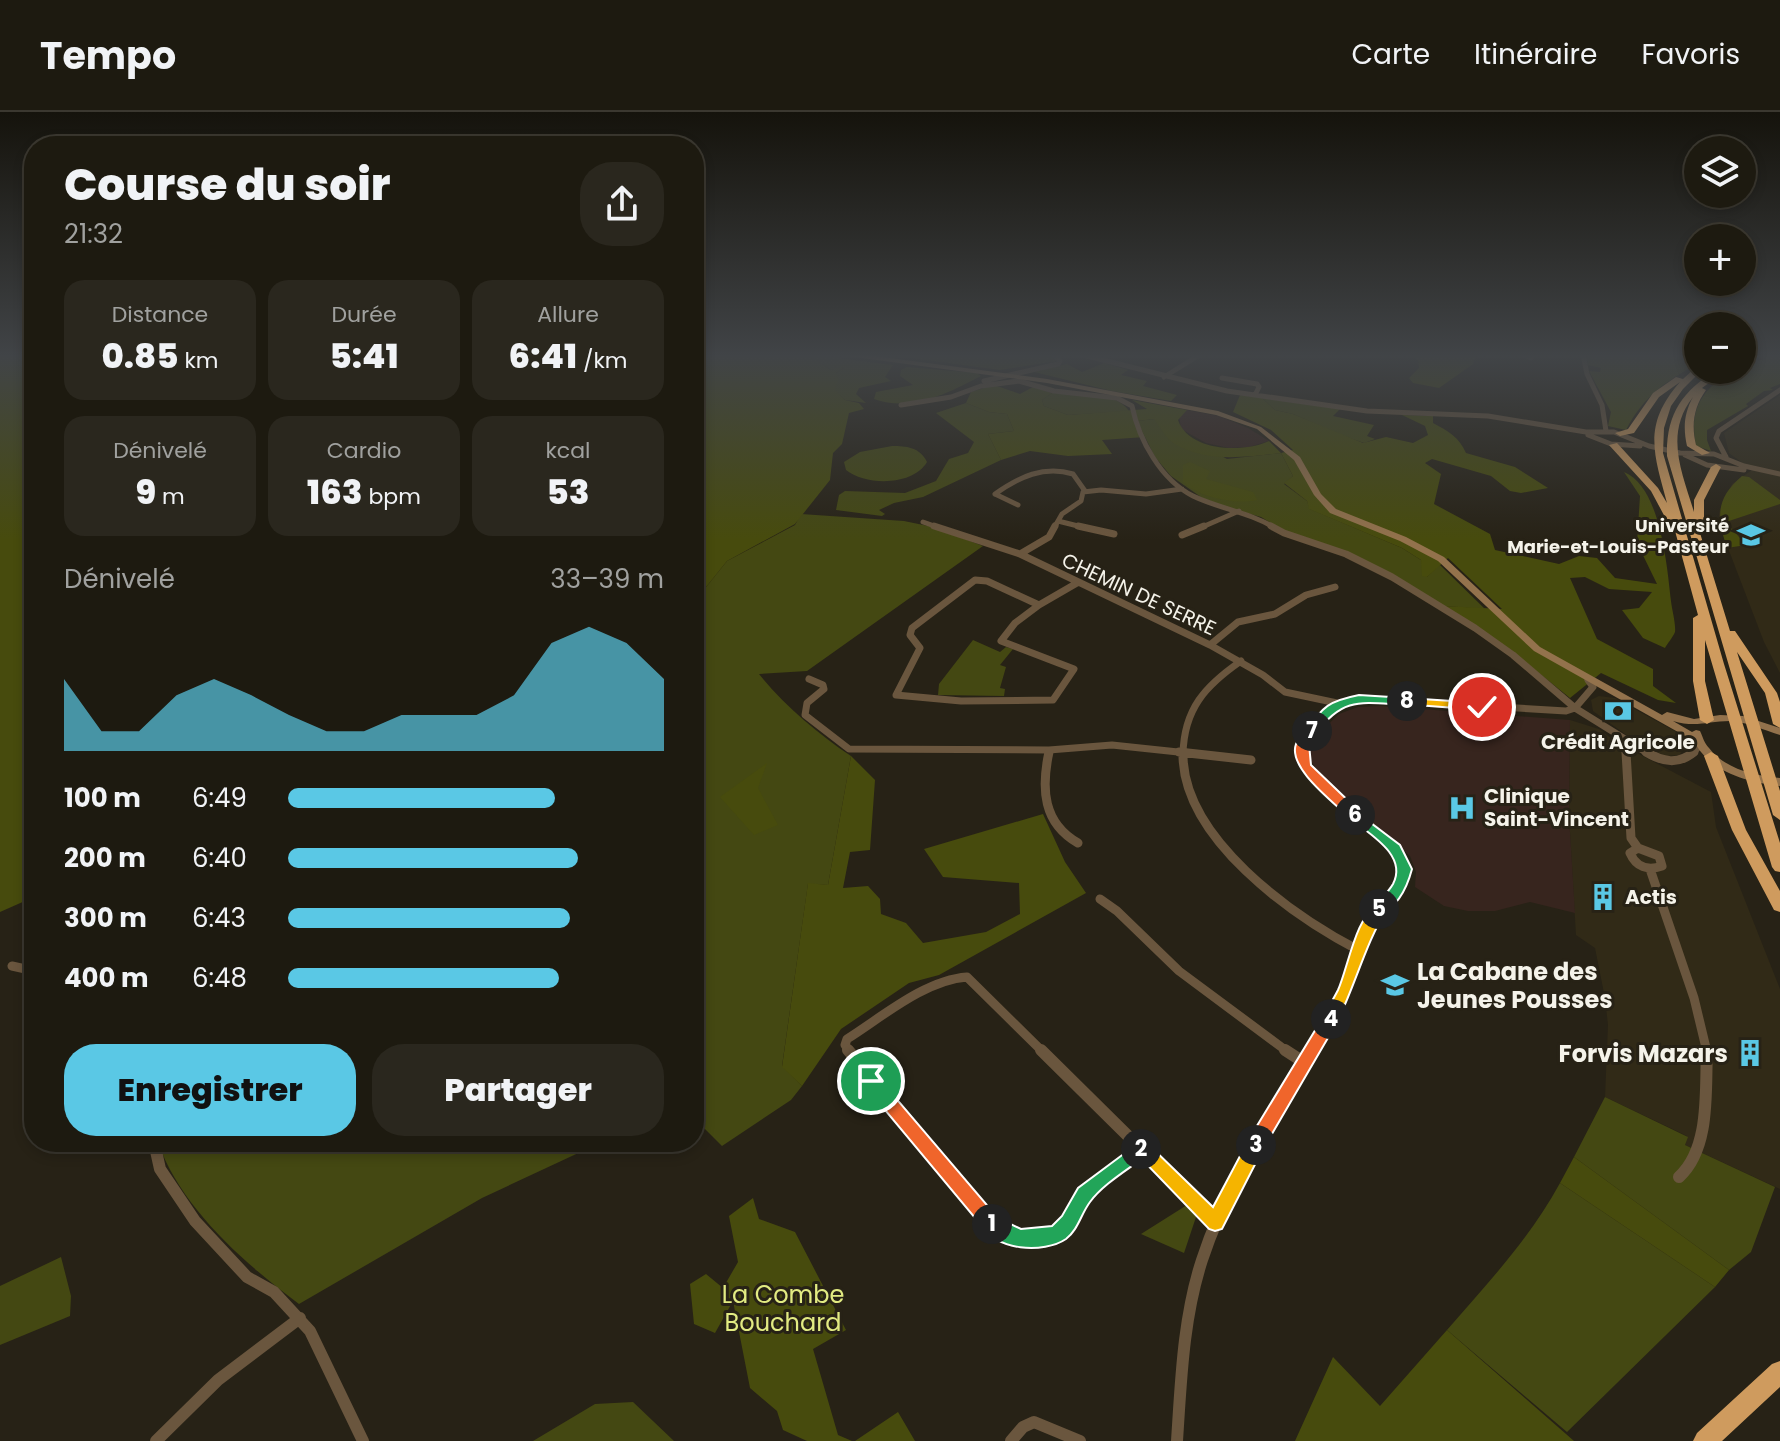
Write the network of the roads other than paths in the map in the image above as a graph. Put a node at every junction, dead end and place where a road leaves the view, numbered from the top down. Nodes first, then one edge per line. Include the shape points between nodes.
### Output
1 (1134, 416) edge
2 (1229, 416) edge
3 (1494, 416) edge
4 (1601, 416) edge
5 (1641, 416) edge
6 (1663, 416) edge
7 (1675, 416) edge
8 (1690, 416) edge
9 (1741, 416) edge
10 (1606, 431) junction
11 (1620, 433) junction
12 (1597, 435) junction
13 (1629, 442) junction
14 (1614, 445) junction
15 (1719, 446) junction
16 (1704, 455) junction
17 (1726, 457) junction
18 (1733, 462) junction
19 (1716, 467) junction
20 (1728, 468) junction
21 (1769, 472) junction
22 (1780, 474) edge
23 (1182, 489) junction
24 (1085, 491) junction
25 (1018, 505) dead end
26 (1240, 511) junction
27 (1058, 521) junction
28 (923, 522) dead end
29 (1679, 533) junction
30 (1114, 534) dead end
31 (1182, 535) dead end
32 (1700, 551) junction
33 (1020, 554) junction
34 (1077, 583) junction
35 (1335, 587) dead end
36 (1700, 602) junction
37 (1039, 605) junction
38 (1722, 617) junction
39 (1507, 623) junction
40 (1210, 645) junction
41 (1550, 656) junction
42 (1241, 661) junction
43 (809, 679) dead end
44 (1589, 693) junction
45 (1337, 703) junction
46 (1575, 708) junction
47 (1657, 716) junction
48 (1597, 720) junction
49 (1708, 721) junction
50 (1777, 728) edge
51 (1625, 739) junction
52 (1703, 747) junction
53 (1049, 750) junction
54 (1182, 751) junction
55 (1625, 752) junction
56 (1646, 754) junction
57 (1251, 760) dead end
58 (1780, 782) edge
59 (1780, 815) edge
60 (1078, 843) dead end
61 (1638, 848) junction
62 (1780, 867) edge
63 (1650, 869) junction
64 (1100, 899) dead end
65 (1780, 906) edge
66 (1360, 951) junction
67 (12, 966) dead end
68 (24, 969) edge
69 (1305, 1063) junction
70 (1141, 1149) junction
71 (156, 1152) edge
72 (1679, 1177) dead end
73 (1215, 1222) junction
74 (300, 1318) junction
75 (1780, 1372) edge
76 (156, 1441) edge
77 (363, 1441) edge
78 (1011, 1441) edge
79 (1080, 1441) edge
80 (1177, 1441) edge
81 (1705, 1441) edge

1 - 23 street via 1154,459
2 - 39 main road via 1268,433 1297,459 1326,506 1441,559
3 - 12 street
4 - 10 street
5 - 11 highway via 1631,431
6 - 29 highway via 1658,453
7 - 32 highway via 1672,456
8 - 16 highway via 1690,443
9 - 15 street via 1719,431
10 - 11 street
10 - 12 street
11 - 13 street
12 - 14 street
13 - 14 street
13 - 16 street
14 - 29 highway via 1655,490
15 - 16 street
15 - 17 street
16 - 17 street
16 - 19 street
17 - 18 street
18 - 20 street
18 - 21 street
19 - 20 street
19 - 32 highway via 1699,500
20 - 21 street
21 - 22 street
23 - 24 street via 1146,494
23 - 26 street via 1204,502
24 - 25 street via 1069,472 1042,470 995,494
24 - 27 street
26 - 31 street
26 - 46 street via 1392,577 1501,646
27 - 30 street
27 - 33 street via 1049,537
28 - 33 street, CHEMIN DE SERRE
29 - 36 highway
32 - 38 highway
33 - 34 street, CHEMIN DE SERRE
34 - 37 street
34 - 40 street, CHEMIN DE SERRE
35 - 40 street via 1306,595 1275,614 1238,622
36 - 49 highway via 1699,681
36 - 62 highway
37 - 37 street via 1001,641 1074,669 1053,700 896,695 920,648 910,635 912,628 970,581 987,581
38 - 50 highway via 1771,693
38 - 59 highway
39 - 41 main road
39 - 49 main road via 1660,711
40 - 42 street, CHEMIN DE SERRE
41 - 44 street via 1593,684
41 - 47 main road
42 - 45 street, CHEMIN DE SERRE via 1285,692
42 - 54 street via 1197,700
43 - 53 street via 824,689 807,703 805,715 849,749
44 - 46 street
44 - 47 street via 1612,693
45 - 46 street, CHEMIN DE SERRE via 1359,699 1544,711
45 - 66 street via 1302,744 1299,766 1395,848 1405,869 1399,888 1370,921
46 - 48 street
47 - 52 main road
48 - 51 street
48 - 55 street via 1619,738
49 - 50 main road via 1738,718
49 - 52 main road
51 - 55 street
51 - 56 street
52 - 56 street via 1679,762
52 - 58 main road via 1725,766
52 - 65 highway
53 - 54 street via 1098,744
53 - 60 street via 1049,818 1062,837
54 - 57 street
54 - 66 street via 1184,774 1208,826 1250,877 1301,918
55 - 56 street
55 - 61 street via 1631,838
61 - 63 street via 1630,856
61 - 63 street via 1662,860 1660,868
63 - 72 street via 1707,1049 1703,1125 1690,1167
64 - 69 street via 1115,907 1154,951 1212,1000
66 - 69 street via 1346,990
67 - 68 street
69 - 73 street
70 - 70 street via 1084,1194 1058,1233 1046,1238 1008,1235 993,1226 845,1050 847,1039 938,985 963,976
70 - 73 street
71 - 74 street via 160,1169 195,1221 247,1277 274,1292
73 - 80 street via 1184,1347
74 - 76 street via 218,1380
74 - 77 street
75 - 81 highway
78 - 79 street via 1034,1422

